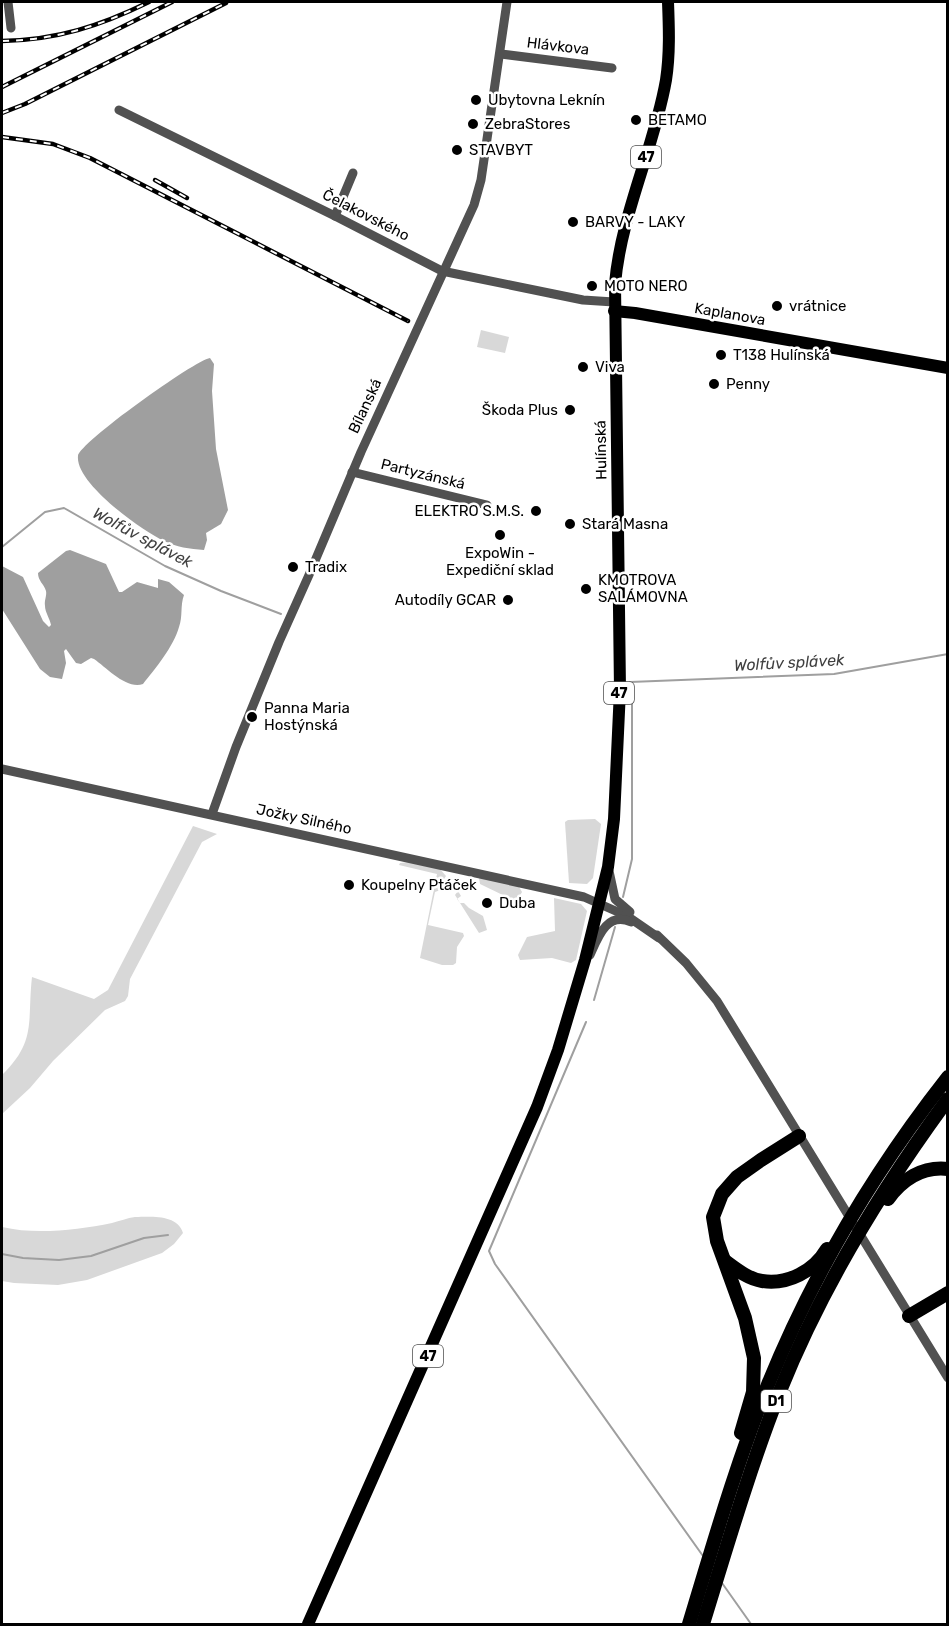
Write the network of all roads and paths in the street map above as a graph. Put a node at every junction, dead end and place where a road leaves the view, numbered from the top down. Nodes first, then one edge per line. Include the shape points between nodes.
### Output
1 (8, 2) edge
2 (507, 2) edge
3 (668, 2) edge
4 (11, 28) dead end
5 (501, 54) junction
6 (612, 68) dead end
7 (118, 110) dead end
8 (352, 173) dead end
9 (335, 216) junction
10 (442, 272) junction
11 (614, 307) junction
12 (948, 368) edge
13 (352, 472) junction
14 (487, 505) dead end
15 (2, 769) edge
16 (212, 814) junction
17 (608, 867) junction
18 (599, 903) junction
19 (662, 940) junction
20 (582, 971) junction
21 (948, 1077) edge
22 (948, 1099) edge
23 (799, 1136) junction
24 (948, 1169) edge
25 (861, 1201) junction
26 (851, 1245) junction
27 (724, 1261) junction
28 (948, 1293) edge
29 (909, 1316) junction
30 (948, 1378) edge
31 (729, 1493) junction
32 (308, 1624) edge
33 (689, 1624) edge
34 (703, 1624) edge

1 - 4 street
2 - 5 street, Bílanská
3 - 11 main road, Hulínská / 47 via 666,79 626,221 616,266
5 - 6 street, Hlávkova
5 - 10 street, Bílanská via 482,180
7 - 9 street, Čelakovského
8 - 9 street
9 - 10 street, Čelakovského
10 - 11 street, Čelakovského
10 - 13 street, Bílanská
11 - 12 main road, Kaplanova
11 - 17 main road, Hulínská / 47 via 620,690
13 - 14 street, Partyzánská
13 - 16 street, Bílanská via 257,694
15 - 16 street, Jožky Silného
16 - 18 street, Jožky Silného
17 - 18 main road, Hulínská / 47
17 - 19 street via 615,899
18 - 19 street, Jožky Silného
18 - 20 main road, 47
19 - 20 street via 627,920 612,921 602,930
19 - 23 street via 717,1001
20 - 32 main road, 47 via 529,1128
21 - 25 highway, D1
22 - 26 highway, D1
23 - 27 highway via 737,1177 722,1194 713,1217
23 - 29 street
24 - 26 highway, D1 via 931,1169 898,1186 865,1233
25 - 27 highway, D1 via 814,1265 799,1275 781,1282 763,1281
25 - 31 highway, D1 via 819,1276 767,1386
26 - 34 highway, D1 via 781,1389 738,1506
27 - 31 highway via 751,1336 755,1374 728,1477
28 - 29 highway
29 - 30 street
31 - 33 highway, D1

